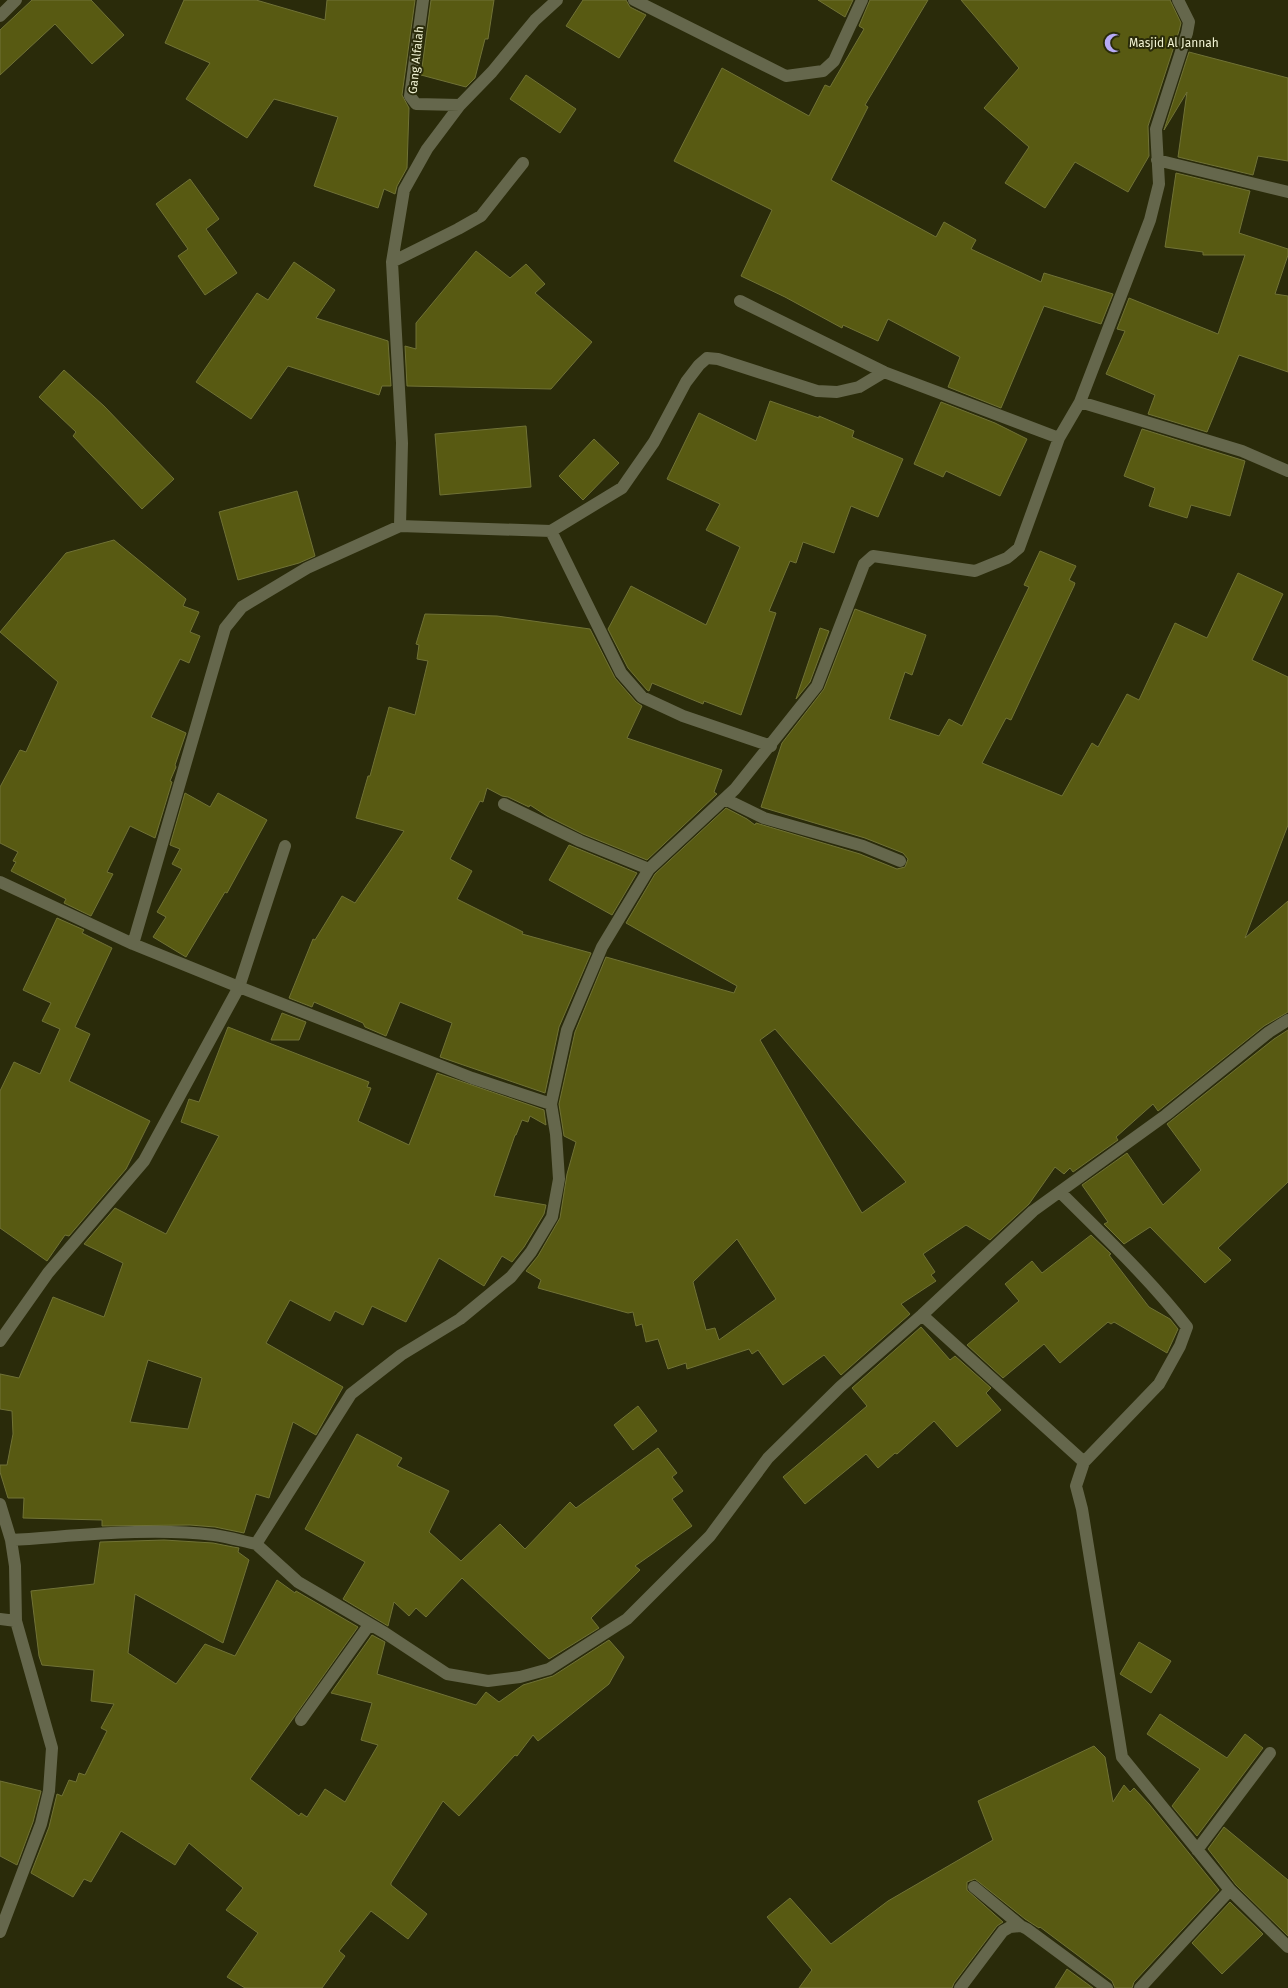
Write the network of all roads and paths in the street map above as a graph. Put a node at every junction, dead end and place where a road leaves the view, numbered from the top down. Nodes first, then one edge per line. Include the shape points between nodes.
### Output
1 (16, 0) edge
2 (423, 0) edge
3 (557, 0) edge
4 (634, 0) edge
5 (862, 0) edge
6 (1178, 0) edge
7 (0, 16) edge
8 (460, 105) junction
9 (1157, 160) junction
10 (523, 163) dead end
11 (1288, 192) edge
12 (392, 262) junction
13 (740, 301) dead end
14 (884, 372) junction
15 (1080, 402) junction
16 (1058, 438) junction
17 (1288, 471) edge
18 (400, 526) junction
19 (551, 531) junction
20 (771, 746) junction
21 (724, 799) junction
22 (504, 804) dead end
23 (285, 846) dead end
24 (900, 861) dead end
25 (649, 869) junction
26 (0, 882) edge
27 (133, 944) junction
28 (239, 987) junction
29 (1288, 1020) edge
30 (551, 1104) junction
31 (1060, 1192) junction
32 (922, 1315) junction
33 (0, 1341) edge
34 (1084, 1462) junction
35 (0, 1504) edge
36 (11, 1540) junction
37 (256, 1544) junction
38 (0, 1619) edge
39 (16, 1621) junction
40 (369, 1625) junction
41 (301, 1720) dead end
42 (1270, 1753) dead end
43 (1197, 1850) junction
44 (974, 1887) dead end
45 (1230, 1890) junction
46 (1021, 1926) junction
47 (0, 1932) edge
48 (1288, 1947) edge
49 (960, 1988) edge
50 (1107, 1988) edge
51 (1140, 1988) edge

1 - 7 street
2 - 8 street, Gang Alfalah via 410,96 416,104
3 - 8 street via 535,20
4 - 5 street via 786,76 823,71 834,61
6 - 9 street via 1189,22 1156,128
8 - 12 street via 427,149 404,190
9 - 11 street
9 - 15 street via 1159,184 1150,220
10 - 12 street via 480,216
12 - 18 street via 402,443
13 - 14 street
14 - 16 street
14 - 19 street via 858,388 817,391 718,358 707,358 686,382 654,442 622,488
15 - 16 street
15 - 17 street via 1242,451
16 - 20 street via 1019,548 1007,558 975,571 873,556 864,564 817,686
18 - 19 street
18 - 27 street via 307,568 242,607 225,628
19 - 20 street via 621,673 642,697 683,716
20 - 21 street
21 - 24 street via 764,818 863,846
21 - 25 street
22 - 25 street via 580,842
23 - 28 street
25 - 30 street via 602,946 567,1030
26 - 27 street
27 - 28 street
28 - 30 street via 463,1075
28 - 33 street via 144,1162 48,1273
29 - 31 street
30 - 37 street via 559,1179 552,1217 531,1252 511,1277 460,1318 401,1355 351,1394
31 - 32 street via 1033,1211
31 - 34 street via 1187,1327 1159,1384
32 - 34 street
32 - 40 street via 840,1387 768,1458 710,1536 628,1619 549,1669 488,1682 447,1674
34 - 43 street via 1076,1486 1122,1757
35 - 36 street
36 - 37 street via 182,1533 216,1535
36 - 39 street
37 - 40 street via 298,1582
38 - 39 street
39 - 47 street via 52,1748 50,1791 41,1824
40 - 41 street
42 - 43 street
43 - 45 street
44 - 46 street
45 - 48 street
45 - 51 street
46 - 49 street via 1003,1931
46 - 50 street

